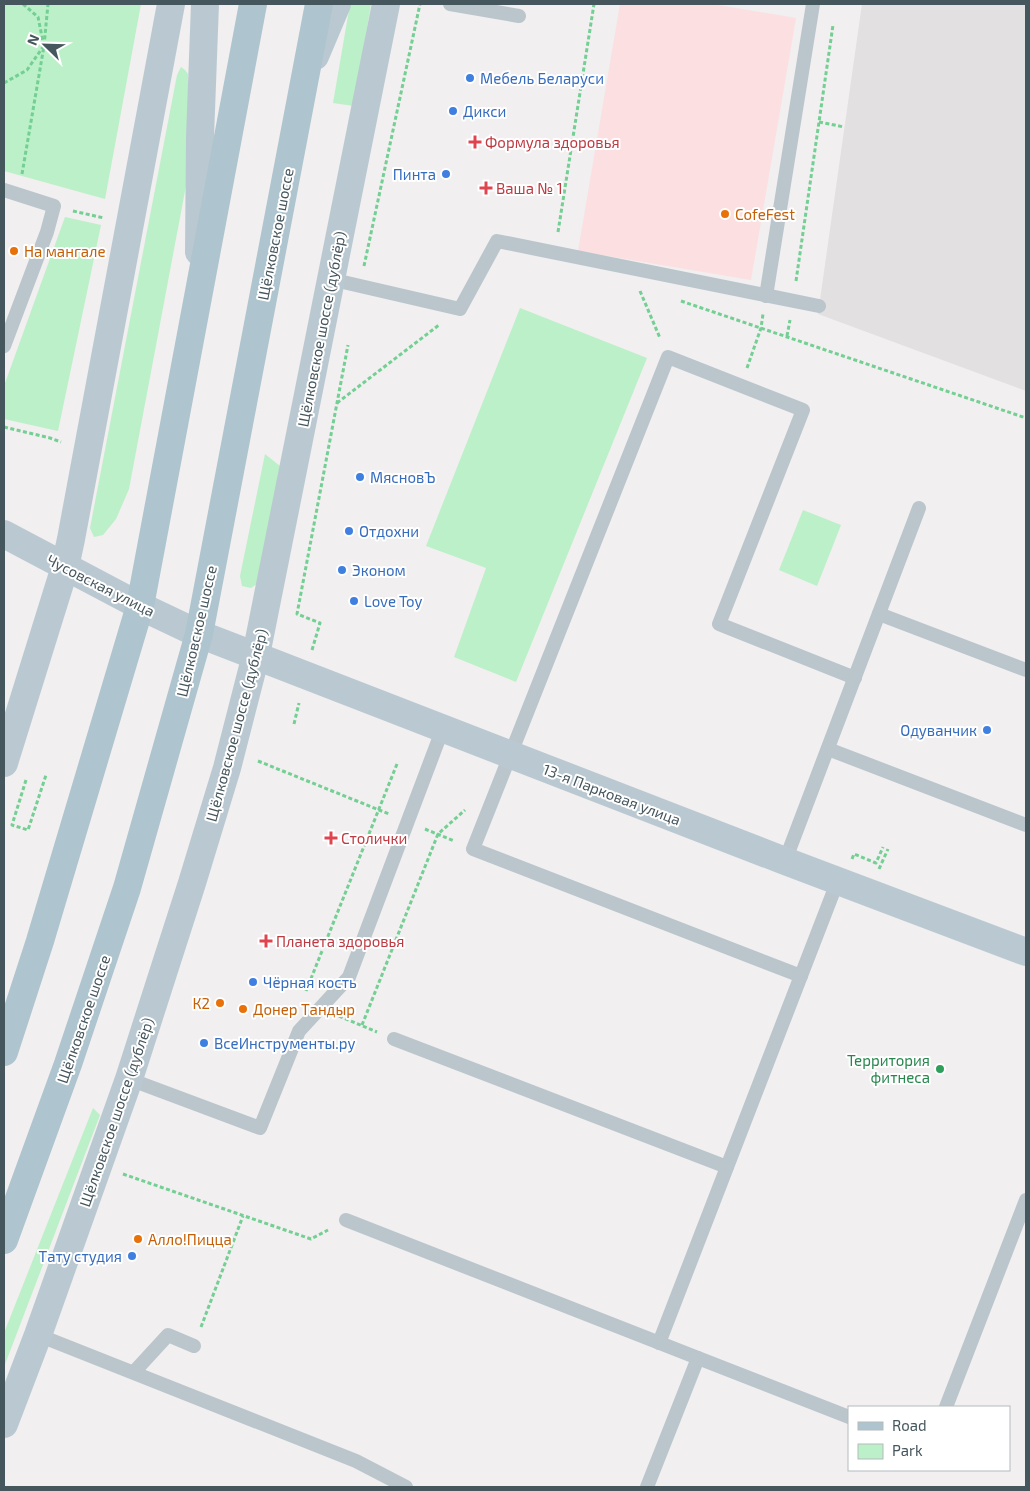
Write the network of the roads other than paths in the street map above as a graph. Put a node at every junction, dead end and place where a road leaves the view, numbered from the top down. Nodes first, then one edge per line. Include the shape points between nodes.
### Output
1 (171, 4) edge
2 (205, 4) edge
3 (253, 4) edge
4 (319, 4) edge
5 (337, 4) edge
6 (386, 4) edge
7 (450, 4) edge
8 (813, 4) edge
9 (519, 16) dead end
10 (303, 85) junction
11 (4, 190) edge
12 (330, 279) junction
13 (199, 291) junction
14 (766, 296) junction
15 (819, 306) dead end
16 (4, 346) edge
17 (919, 508) dead end
18 (4, 534) edge
19 (65, 567) junction
20 (140, 606) junction
21 (879, 614) junction
22 (199, 634) junction
23 (256, 655) junction
24 (1026, 670) edge
25 (855, 678) junction
26 (443, 728) junction
27 (828, 750) junction
28 (511, 754) junction
29 (4, 763) edge
30 (1026, 825) edge
31 (785, 861) junction
32 (838, 880) junction
33 (1026, 952) edge
34 (801, 976) junction
35 (394, 1039) road end
36 (4, 1052) edge
37 (128, 1079) junction
38 (727, 1167) junction
39 (1026, 1200) edge
40 (346, 1220) dead end
41 (4, 1239) edge
42 (38, 1335) junction
43 (659, 1343) junction
44 (194, 1346) road end
45 (698, 1358) junction
46 (134, 1372) junction
47 (946, 1406) edge
48 (848, 1417) edge
49 (4, 1424) edge
50 (406, 1487) edge
51 (647, 1487) edge

1 - 19 street
2 - 13 street
3 - 13 main road
4 - 10 main road, Щёлковское шоссе
5 - 10 street
6 - 12 street, Щёлковское шоссе (дублёр)
7 - 9 lane
8 - 14 lane
10 - 22 main road, Щёлковское шоссе
11 - 16 lane via 54,206
12 - 14 lane via 460,310 497,241
12 - 23 street, Щёлковское шоссе (дублёр)
13 - 20 main road
14 - 15 lane
17 - 21 lane
18 - 19 street, Чусовская улица
19 - 20 street, Чусовская улица
19 - 29 street
20 - 22 street, Чусовская улица
20 - 36 main road
21 - 24 lane
21 - 25 lane
22 - 23 street, 13-я Парковая улица
22 - 41 main road, Щёлковское шоссе via 127,888 68,1064
23 - 26 street, 13-я Парковая улица
23 - 37 street, Щёлковское шоссе (дублёр) via 210,826
25 - 27 lane
25 - 28 lane via 718,624 803,410 668,357
26 - 28 street, 13-я Парковая улица
26 - 37 lane via 349,977 299,1031 260,1128
27 - 30 lane
27 - 31 lane
28 - 31 street, 13-я Парковая улица
28 - 34 lane via 473,849
31 - 32 street, 13-я Парковая улица
32 - 33 street, 13-я Парковая улица
32 - 34 lane
34 - 38 lane
35 - 38 lane
37 - 42 street, Щёлковское шоссе (дублёр)
38 - 43 lane
39 - 47 lane
40 - 43 lane
42 - 46 lane
42 - 49 street, Щёлковское шоссе (дублёр)
43 - 45 lane
44 - 46 lane via 168,1335
45 - 48 lane
45 - 51 lane
46 - 50 lane via 356,1461

